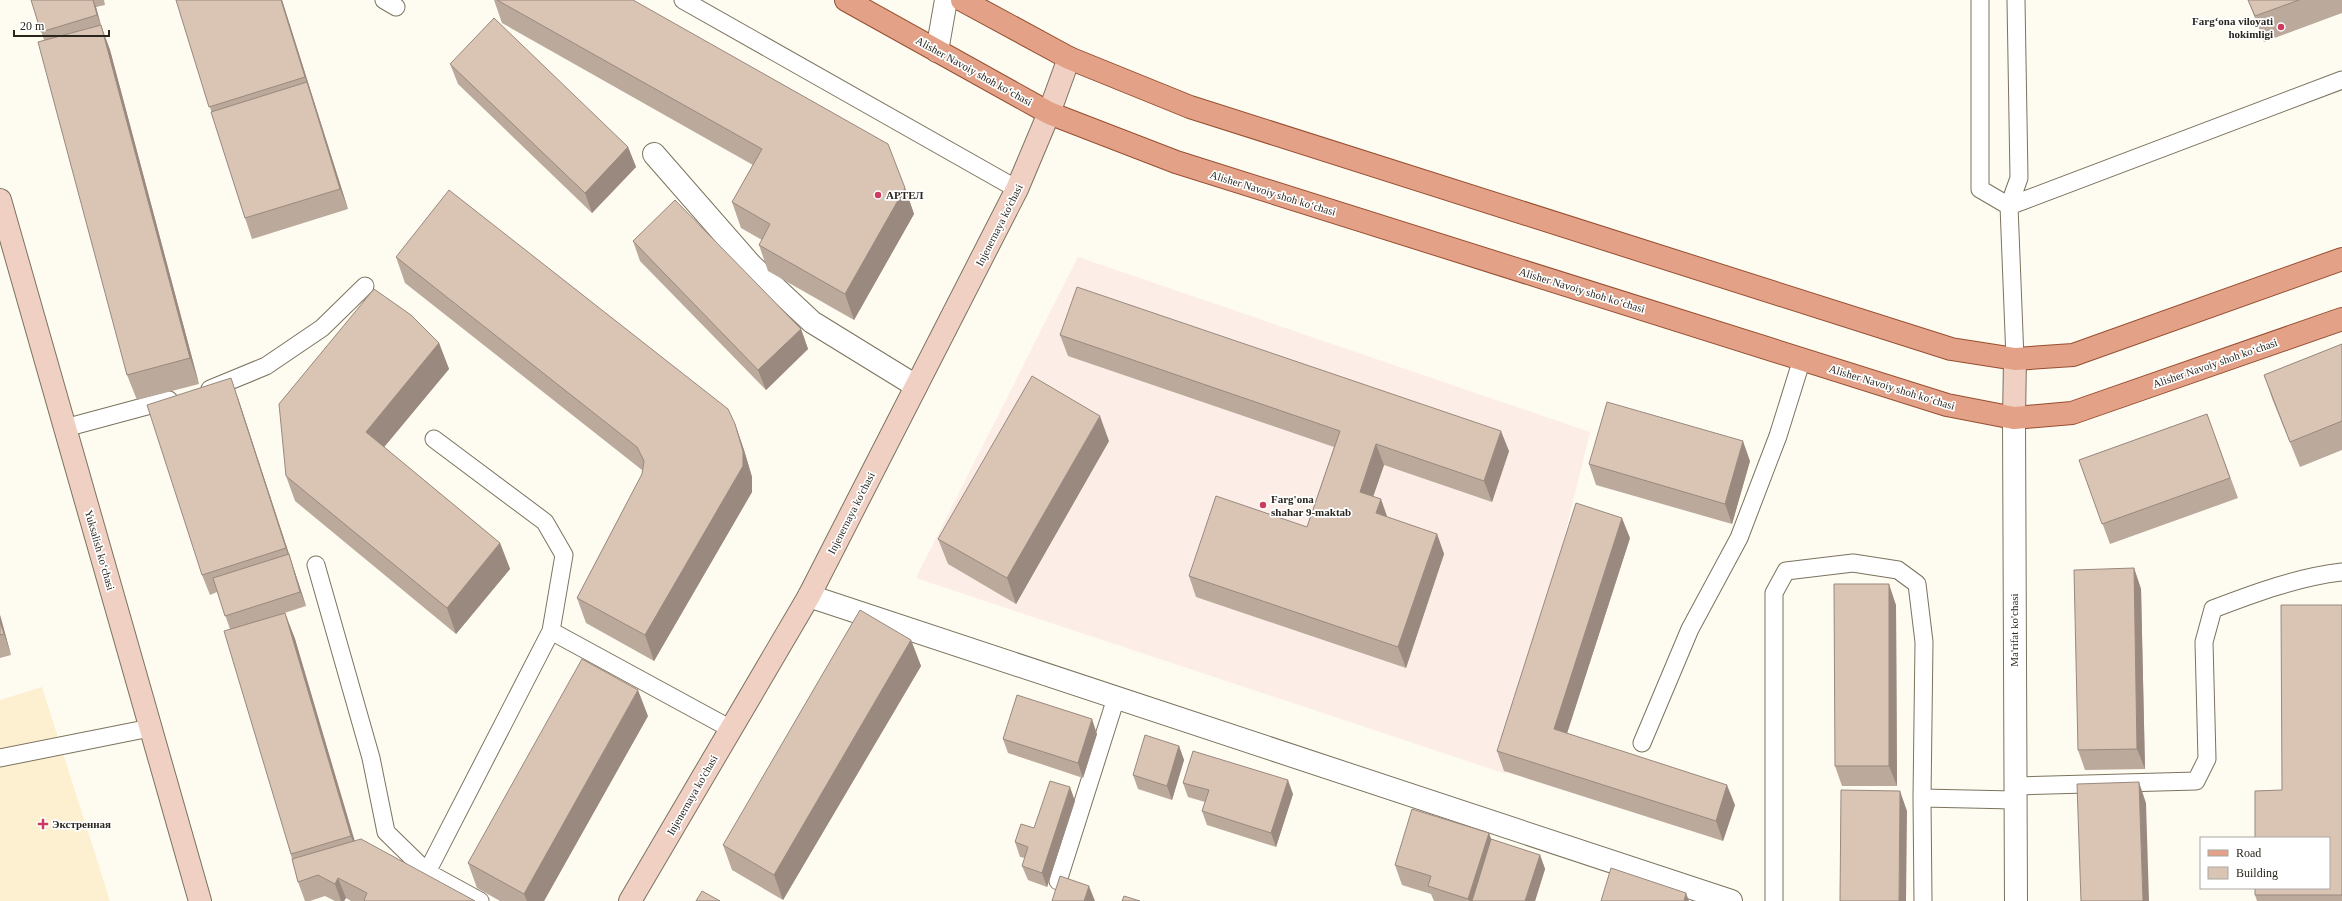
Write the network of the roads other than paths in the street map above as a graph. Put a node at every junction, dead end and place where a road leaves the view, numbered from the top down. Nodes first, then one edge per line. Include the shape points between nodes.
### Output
1 (683, 0) edge
2 (846, 0) edge
3 (946, 0) edge
4 (962, 0) edge
5 (1980, 0) edge
6 (2016, 0) edge
7 (937, 51) junction
8 (1069, 58) junction
9 (2342, 80) edge
10 (1049, 113) junction
11 (654, 154) dead end
12 (1017, 189) junction
13 (0, 200) edge
14 (2009, 206) junction
15 (2342, 260) edge
16 (365, 286) dead end
17 (2342, 318) edge
18 (1802, 359) junction
19 (2015, 359) junction
20 (916, 386) junction
21 (2014, 418) junction
22 (65, 428) junction
23 (434, 439) dead end
24 (316, 565) dead end
25 (2342, 572) edge
26 (809, 596) junction
27 (551, 631) junction
28 (1116, 698) junction
29 (150, 728) junction
30 (731, 729) junction
31 (1642, 743) dead end
32 (0, 758) edge
33 (2014, 793) junction
34 (1922, 798) junction
35 (427, 872) junction
36 (1058, 881) edge
37 (200, 901) edge
38 (480, 901) edge
39 (630, 901) edge
40 (1731, 901) edge
41 (1774, 901) edge
42 (1923, 901) edge
43 (2016, 901) edge

1 - 12 lane
2 - 7 main road, Alisher Navoiy shoh koʻchasi
3 - 7 street
4 - 8 main road
5 - 14 lane via 1980,189
6 - 14 lane via 2019,178
7 - 10 main road, Alisher Navoiy shoh koʻchasi
8 - 10 street, Injenernaya ko'chasi
8 - 19 main road via 1190,107 1852,318 1951,349
9 - 14 lane
10 - 12 street, Injenernaya ko'chasi
10 - 18 main road, Alisher Navoiy shoh koʻchasi via 1176,162
11 - 20 street via 751,265 812,322
12 - 20 street, Injenernaya ko'chasi
13 - 22 street, Yuksalish koʻchasi
14 - 19 lane
15 - 19 main road via 2073,355
16 - 22 lane via 322,328 266,366 217,387
17 - 21 main road, Alisher Navoiy shoh koʻchasi via 2072,413
18 - 21 main road, Alisher Navoiy shoh koʻchasi via 1947,405
18 - 31 lane via 1778,436 1740,538 1690,629
19 - 21 street, Ma'rifat ko'chasi
20 - 26 street, Injenernaya ko'chasi
21 - 33 street, Ma'rifat ko'chasi
22 - 29 street, Yuksalish koʻchasi
23 - 27 lane via 545,522 564,555
24 - 35 lane via 371,758 386,832
25 - 33 lane via 2319,574 2258,592 2213,609 2204,642 2207,759 2196,781
26 - 28 street
26 - 30 street, Injenernaya ko'chasi
27 - 30 lane
27 - 35 lane
28 - 36 lane
28 - 40 street
29 - 32 lane
29 - 37 street, Yuksalish koʻchasi
30 - 39 street, Injenernaya ko'chasi
33 - 34 lane
33 - 43 street, Ma'rifat ko'chasi
34 - 41 lane via 1924,642 1918,584 1898,570 1853,563 1786,571 1774,593
34 - 42 lane
35 - 38 lane

